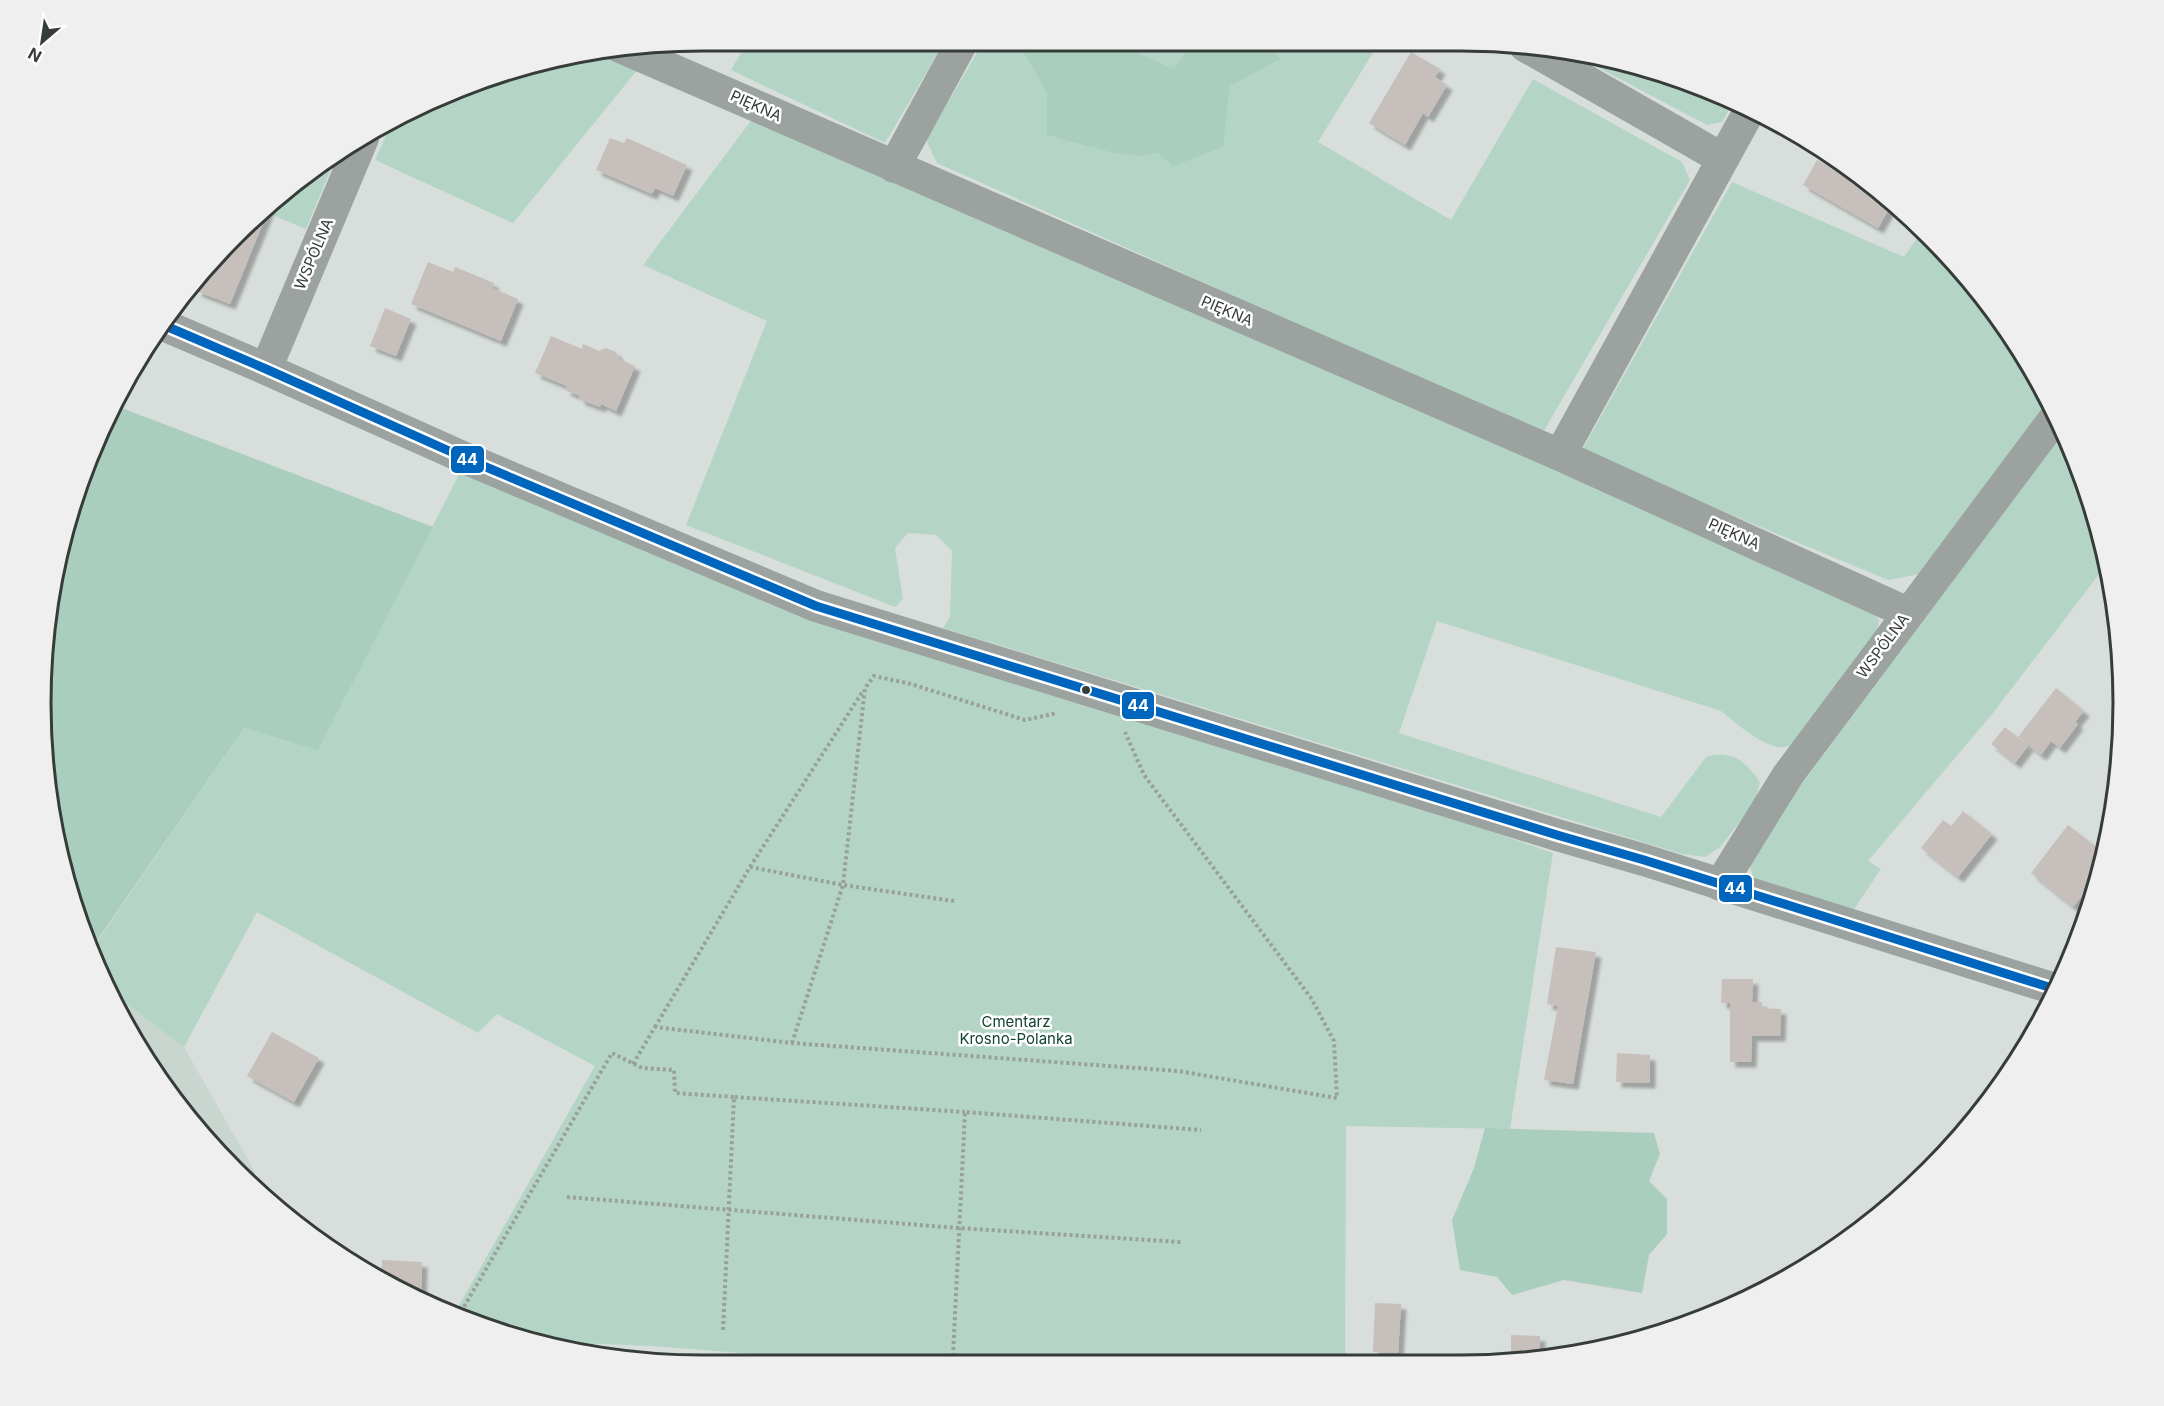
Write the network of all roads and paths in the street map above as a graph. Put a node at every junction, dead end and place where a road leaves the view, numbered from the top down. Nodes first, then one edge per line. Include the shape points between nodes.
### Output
1 (957, 51) edge
2 (638, 55) edge
3 (1544, 57) edge
4 (1746, 117) edge
5 (358, 150) edge
6 (1723, 159) junction
7 (894, 167) junction
8 (170, 328) edge
9 (266, 369) junction
10 (2050, 424) edge
11 (1560, 455) junction
12 (1908, 613) junction
13 (865, 688) junction
14 (1063, 712) dead end
15 (1122, 726) dead end
16 (750, 867) junction
17 (843, 885) junction
18 (1720, 885) junction
19 (954, 901) dead end
20 (2048, 987) edge
21 (655, 1027) junction
22 (792, 1043) junction
23 (633, 1064) junction
24 (734, 1097) junction
25 (965, 1112) junction
26 (1201, 1130) dead end
27 (567, 1197) dead end
28 (729, 1210) junction
29 (958, 1228) junction
30 (1181, 1242) dead end
31 (463, 1309) edge
32 (723, 1330) dead end
33 (953, 1355) edge

1 - 7 street
2 - 7 street, PIĘKNA
3 - 6 street
4 - 6 street
5 - 9 street, WSPÓLNA
6 - 11 street
7 - 11 street, PIĘKNA
8 - 9 street
9 - 18 street via 418,438 816,606
10 - 12 street, WSPÓLNA
11 - 12 street, PIĘKNA
12 - 18 street, WSPÓLNA via 1788,775
13 - 14 path via 874,676 1024,720
13 - 16 path
13 - 17 path
15 - 22 path via 1144,775 1311,998 1334,1041 1336,1098 1178,1071
16 - 17 path
16 - 21 path
17 - 19 path
17 - 22 path
18 - 20 street
21 - 22 path
21 - 23 path
23 - 24 path via 674,1070 675,1093
23 - 31 path via 612,1053
24 - 25 path
24 - 28 path
25 - 26 path
25 - 29 path
27 - 28 path
28 - 29 path
28 - 32 path
29 - 30 path
29 - 33 path

